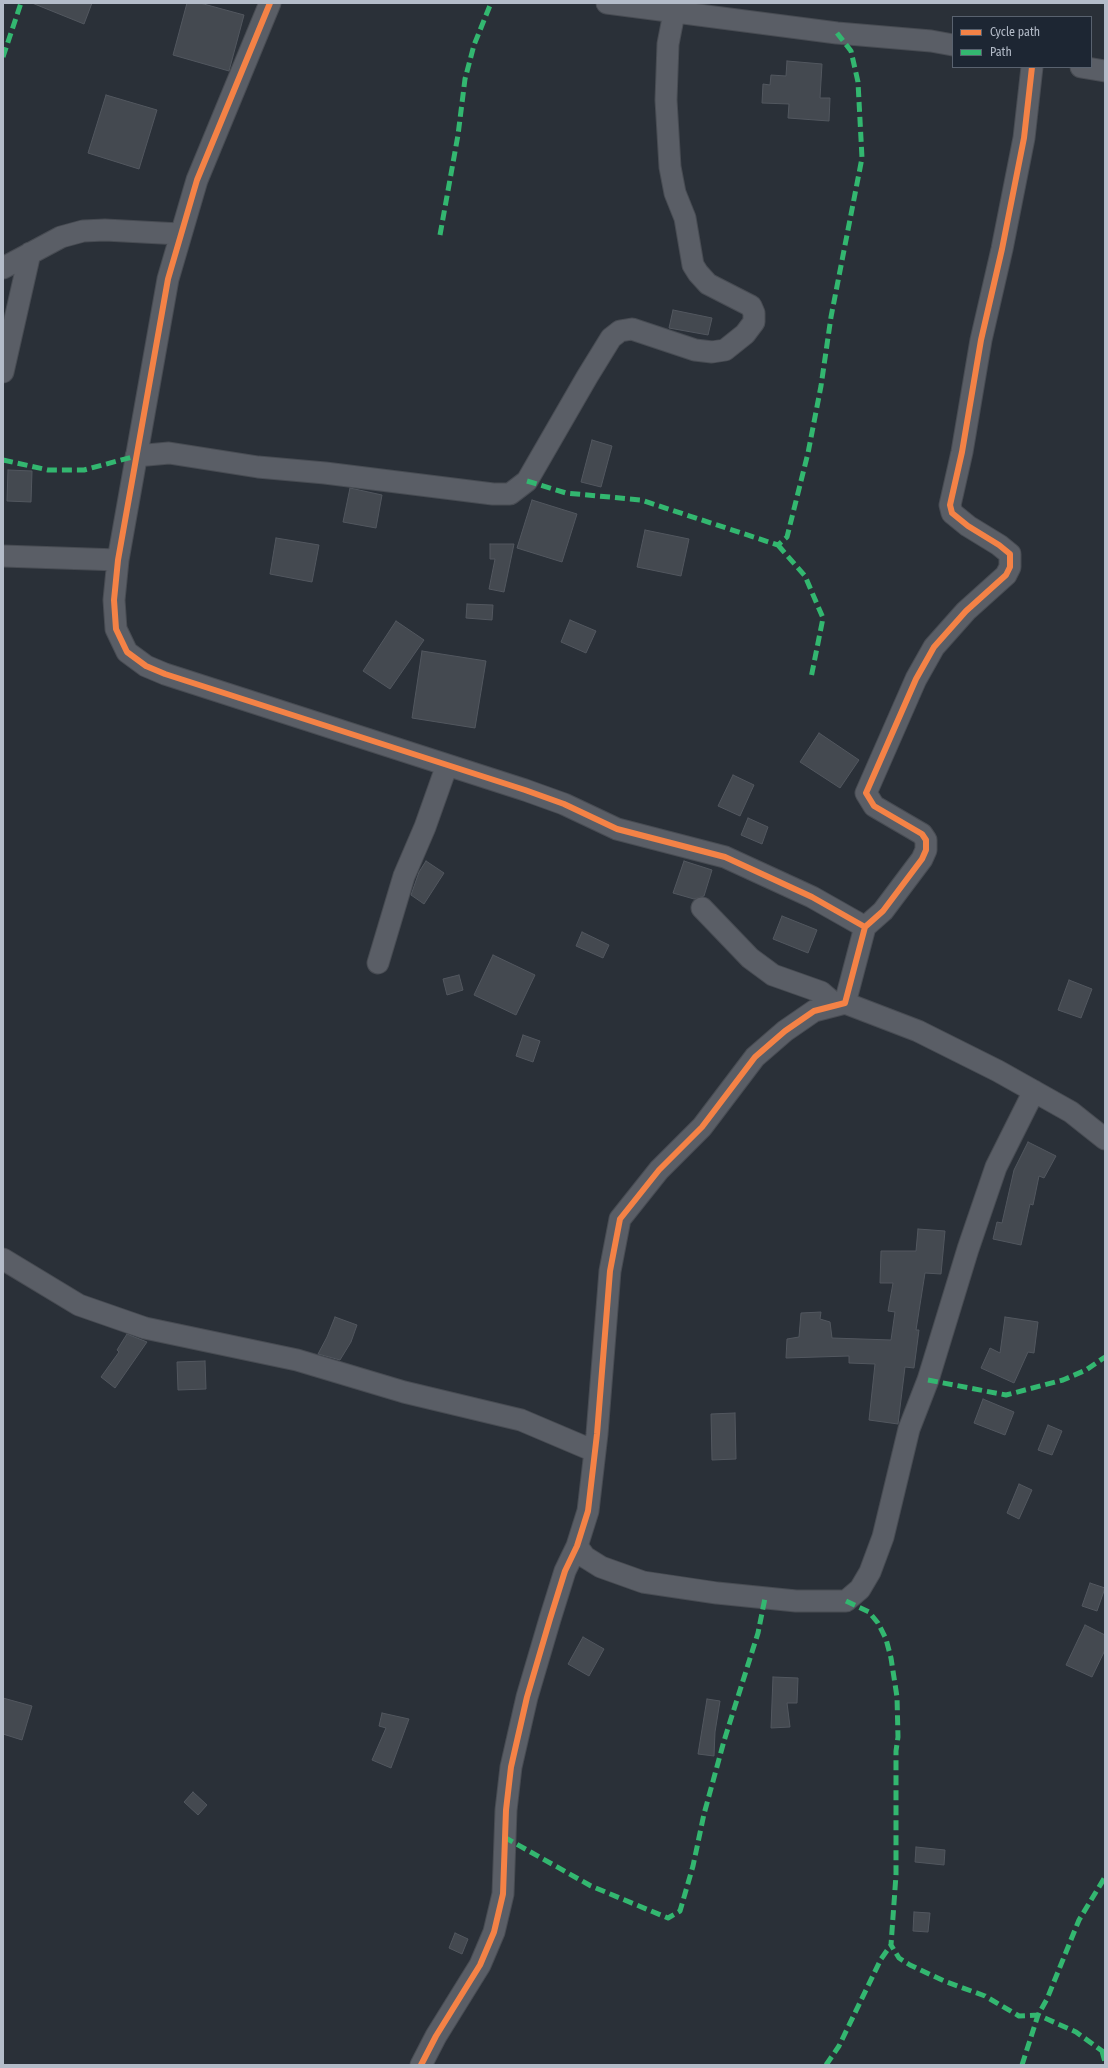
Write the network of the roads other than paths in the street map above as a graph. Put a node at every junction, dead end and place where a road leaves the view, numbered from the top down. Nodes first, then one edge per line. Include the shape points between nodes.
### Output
1 (270, 3) edge
2 (607, 3) edge
3 (675, 7) edge
4 (952, 45) edge
5 (1032, 68) edge
6 (1087, 68) edge
7 (1105, 71) edge
8 (180, 234) junction
9 (30, 252) junction
10 (3, 268) edge
11 (3, 372) edge
12 (136, 456) junction
13 (3, 556) edge
14 (118, 560) junction
15 (447, 765) junction
16 (702, 908) dead end
17 (865, 927) junction
18 (378, 963) dead end
19 (840, 1004) junction
20 (1034, 1091) junction
21 (1105, 1139) edge
22 (3, 1259) edge
23 (594, 1451) junction
24 (577, 1546) junction
25 (421, 2065) edge

1 - 8 street via 197,180
2 - 3 street
3 - 4 street via 823,32
3 - 12 street via 668,44 666,100 670,167 675,193 685,218 693,265 698,274 708,284 751,306 754,322 746,334 725,350 712,352 695,350 632,329 620,331 611,338 527,481 510,494 258,466 176,453
5 - 17 street via 1024,138 981,340 962,452 950,505 952,513 1010,554 1010,567 934,647 916,679 870,782 866,793 874,806 922,834 926,840 926,850 922,860 883,911
6 - 7 street
8 - 9 street via 83,231 61,236
8 - 12 street via 168,279
9 - 10 street
9 - 11 street
12 - 14 street
13 - 14 street
14 - 15 street via 114,600 116,629 127,652 146,666
15 - 17 street via 558,802 617,829 725,857 812,897
15 - 18 street via 404,876
16 - 19 street via 750,958 773,975 821,992
17 - 19 street
19 - 20 street via 918,1031
19 - 23 street via 814,1011 785,1031 755,1057 702,1127 659,1170 620,1219 610,1271
20 - 21 street via 1071,1112
20 - 24 street via 996,1167 928,1380 909,1429 883,1537 870,1572 860,1589 846,1601 796,1601 643,1582 601,1567 585,1557
22 - 23 street via 79,1305 145,1328 297,1360 404,1392 521,1420
23 - 24 street via 588,1511
24 - 25 street via 565,1571 550,1619 527,1697 511,1767 506,1810 503,1894 494,1932 480,1965

